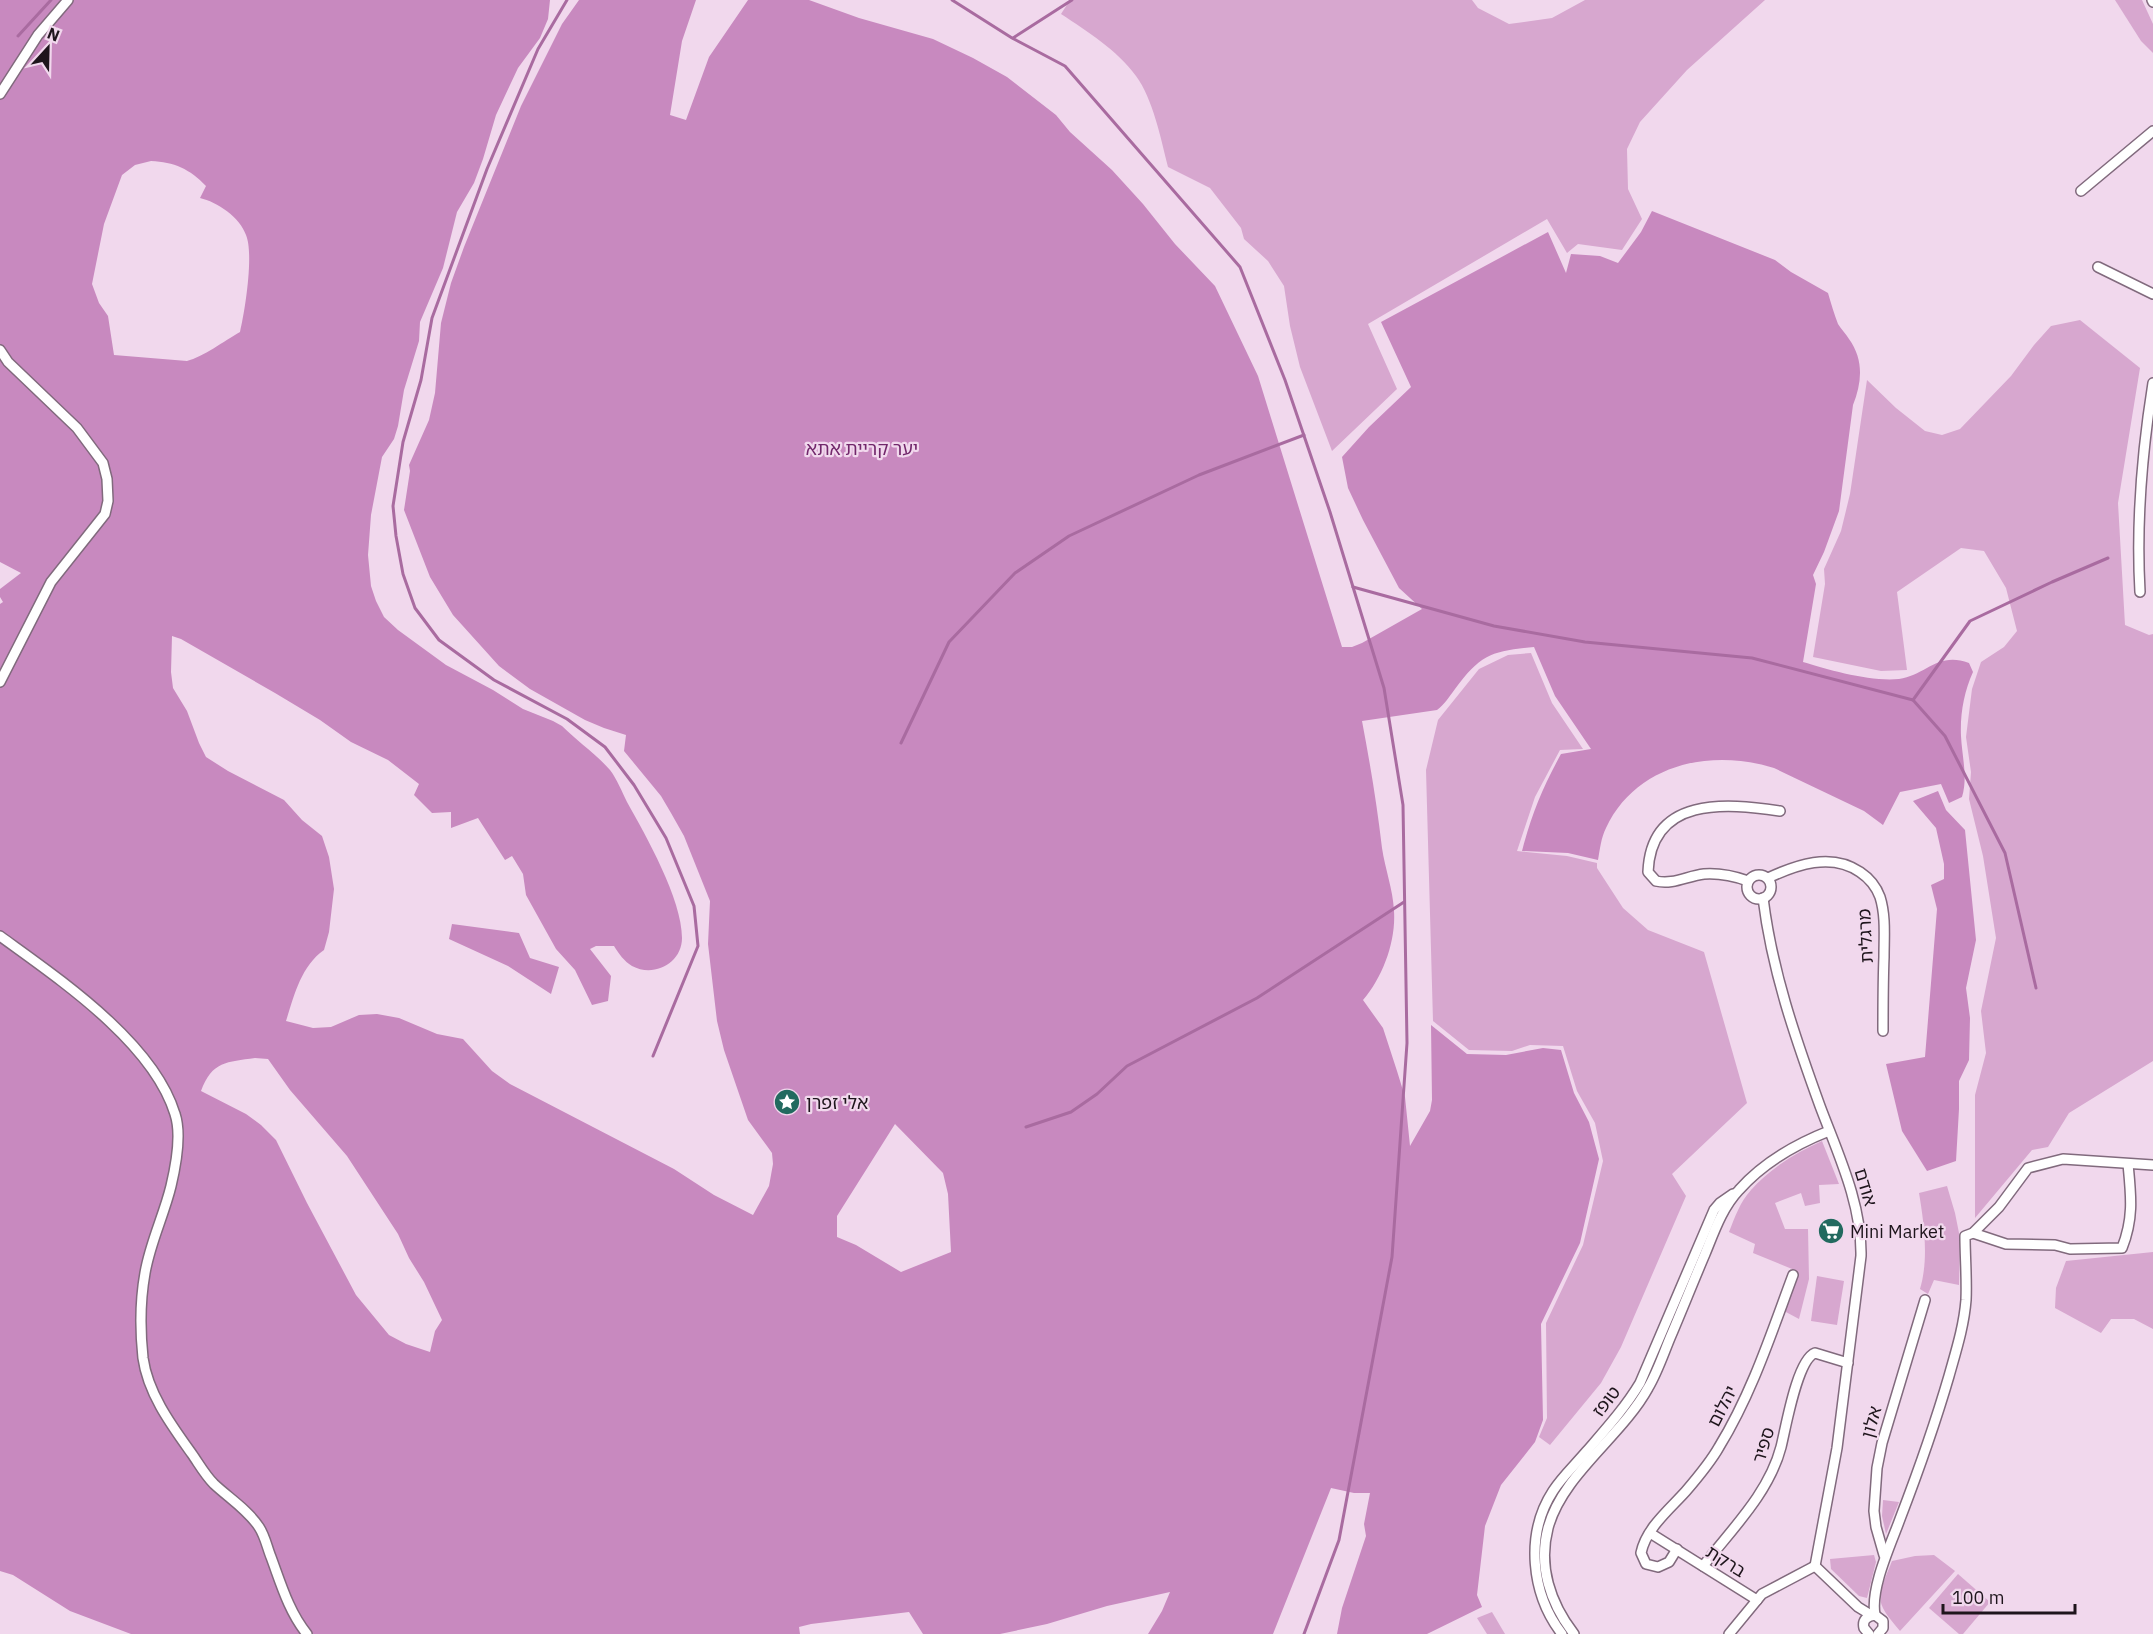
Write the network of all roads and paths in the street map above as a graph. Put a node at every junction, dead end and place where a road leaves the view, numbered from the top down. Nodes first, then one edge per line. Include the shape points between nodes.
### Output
1 (68, 0) edge
2 (0, 94) edge
3 (2153, 131) edge
4 (2081, 191) dead end
5 (2098, 267) dead end
6 (2153, 294) edge
7 (0, 350) edge
8 (2153, 382) edge
9 (2150, 423) edge
10 (2140, 592) dead end
11 (0, 682) edge
12 (1780, 811) dead end
13 (1768, 878) junction
14 (1748, 881) junction
15 (1763, 898) junction
16 (0, 936) edge
17 (1883, 1031) dead end
18 (1829, 1131) junction
19 (2128, 1164) junction
20 (2153, 1165) edge
21 (1739, 1190) junction
22 (1973, 1233) junction
23 (1793, 1275) dead end
24 (1925, 1300) dead end
25 (1848, 1363) junction
26 (1650, 1533) junction
27 (1677, 1550) junction
28 (1884, 1555) junction
29 (1703, 1566) junction
30 (1815, 1566) junction
31 (1757, 1600) junction
32 (1883, 1621) junction
33 (1867, 1622) edge
34 (307, 1634) edge
35 (1562, 1634) edge
36 (1574, 1634) edge
37 (1728, 1634) edge
38 (1869, 1634) edge
39 (1879, 1634) edge
40 (1888, 1634) edge
41 (1894, 1634) edge

1 - 2 street via 38,35
3 - 4 street
5 - 6 street
7 - 11 street via 77,428 103,463 108,501 105,514 51,582
8 - 9 street
9 - 10 street via 2137,547
12 - 14 street via 1720,805 1687,812 1654,839 1648,872 1656,881 1673,882 1704,874
13 - 14 street via 1759,874
13 - 15 street via 1770,890
13 - 17 street, מרגלית via 1800,864 1828,862 1857,870 1874,885 1884,925
14 - 15 street via 1750,895
15 - 18 street, אודם via 1783,1000
16 - 34 street via 116,1027 163,1087 176,1116 171,1185 145,1271 140,1326 144,1362 156,1399 169,1421 212,1482 261,1530 287,1602
18 - 21 street, טופז via 1793,1147
18 - 25 street, אודם via 1855,1206 1861,1237
19 - 20 street
19 - 22 street via 2063,1159 2028,1168 1999,1207
19 - 22 street via 2132,1203 2122,1248 2006,1244
21 - 35 street, טופז via 1714,1210 1640,1383 1561,1480 1545,1507 1536,1540 1535,1569 1549,1615
21 - 36 street, טופז via 1714,1231 1648,1388 1569,1486 1554,1511 1545,1541 1545,1568 1557,1611
22 - 28 street via 1965,1236 1966,1297 1957,1348 1907,1500
23 - 26 street, יהלום via 1732,1426 1702,1472
24 - 28 street, אלון via 1877,1468 1874,1511
25 - 29 street, ספיר via 1815,1353 1808,1358 1769,1479
25 - 30 street, אודם via 1832,1483
26 - 27 street
26 - 27 street, יהלום via 1641,1553 1646,1564 1664,1566
27 - 29 street, ברקת
28 - 33 street
29 - 31 street, ברקת
30 - 31 street
30 - 33 street via 1858,1607
31 - 37 street
32 - 33 street
32 - 39 street
32 - 41 street
33 - 38 street
39 - 40 street

